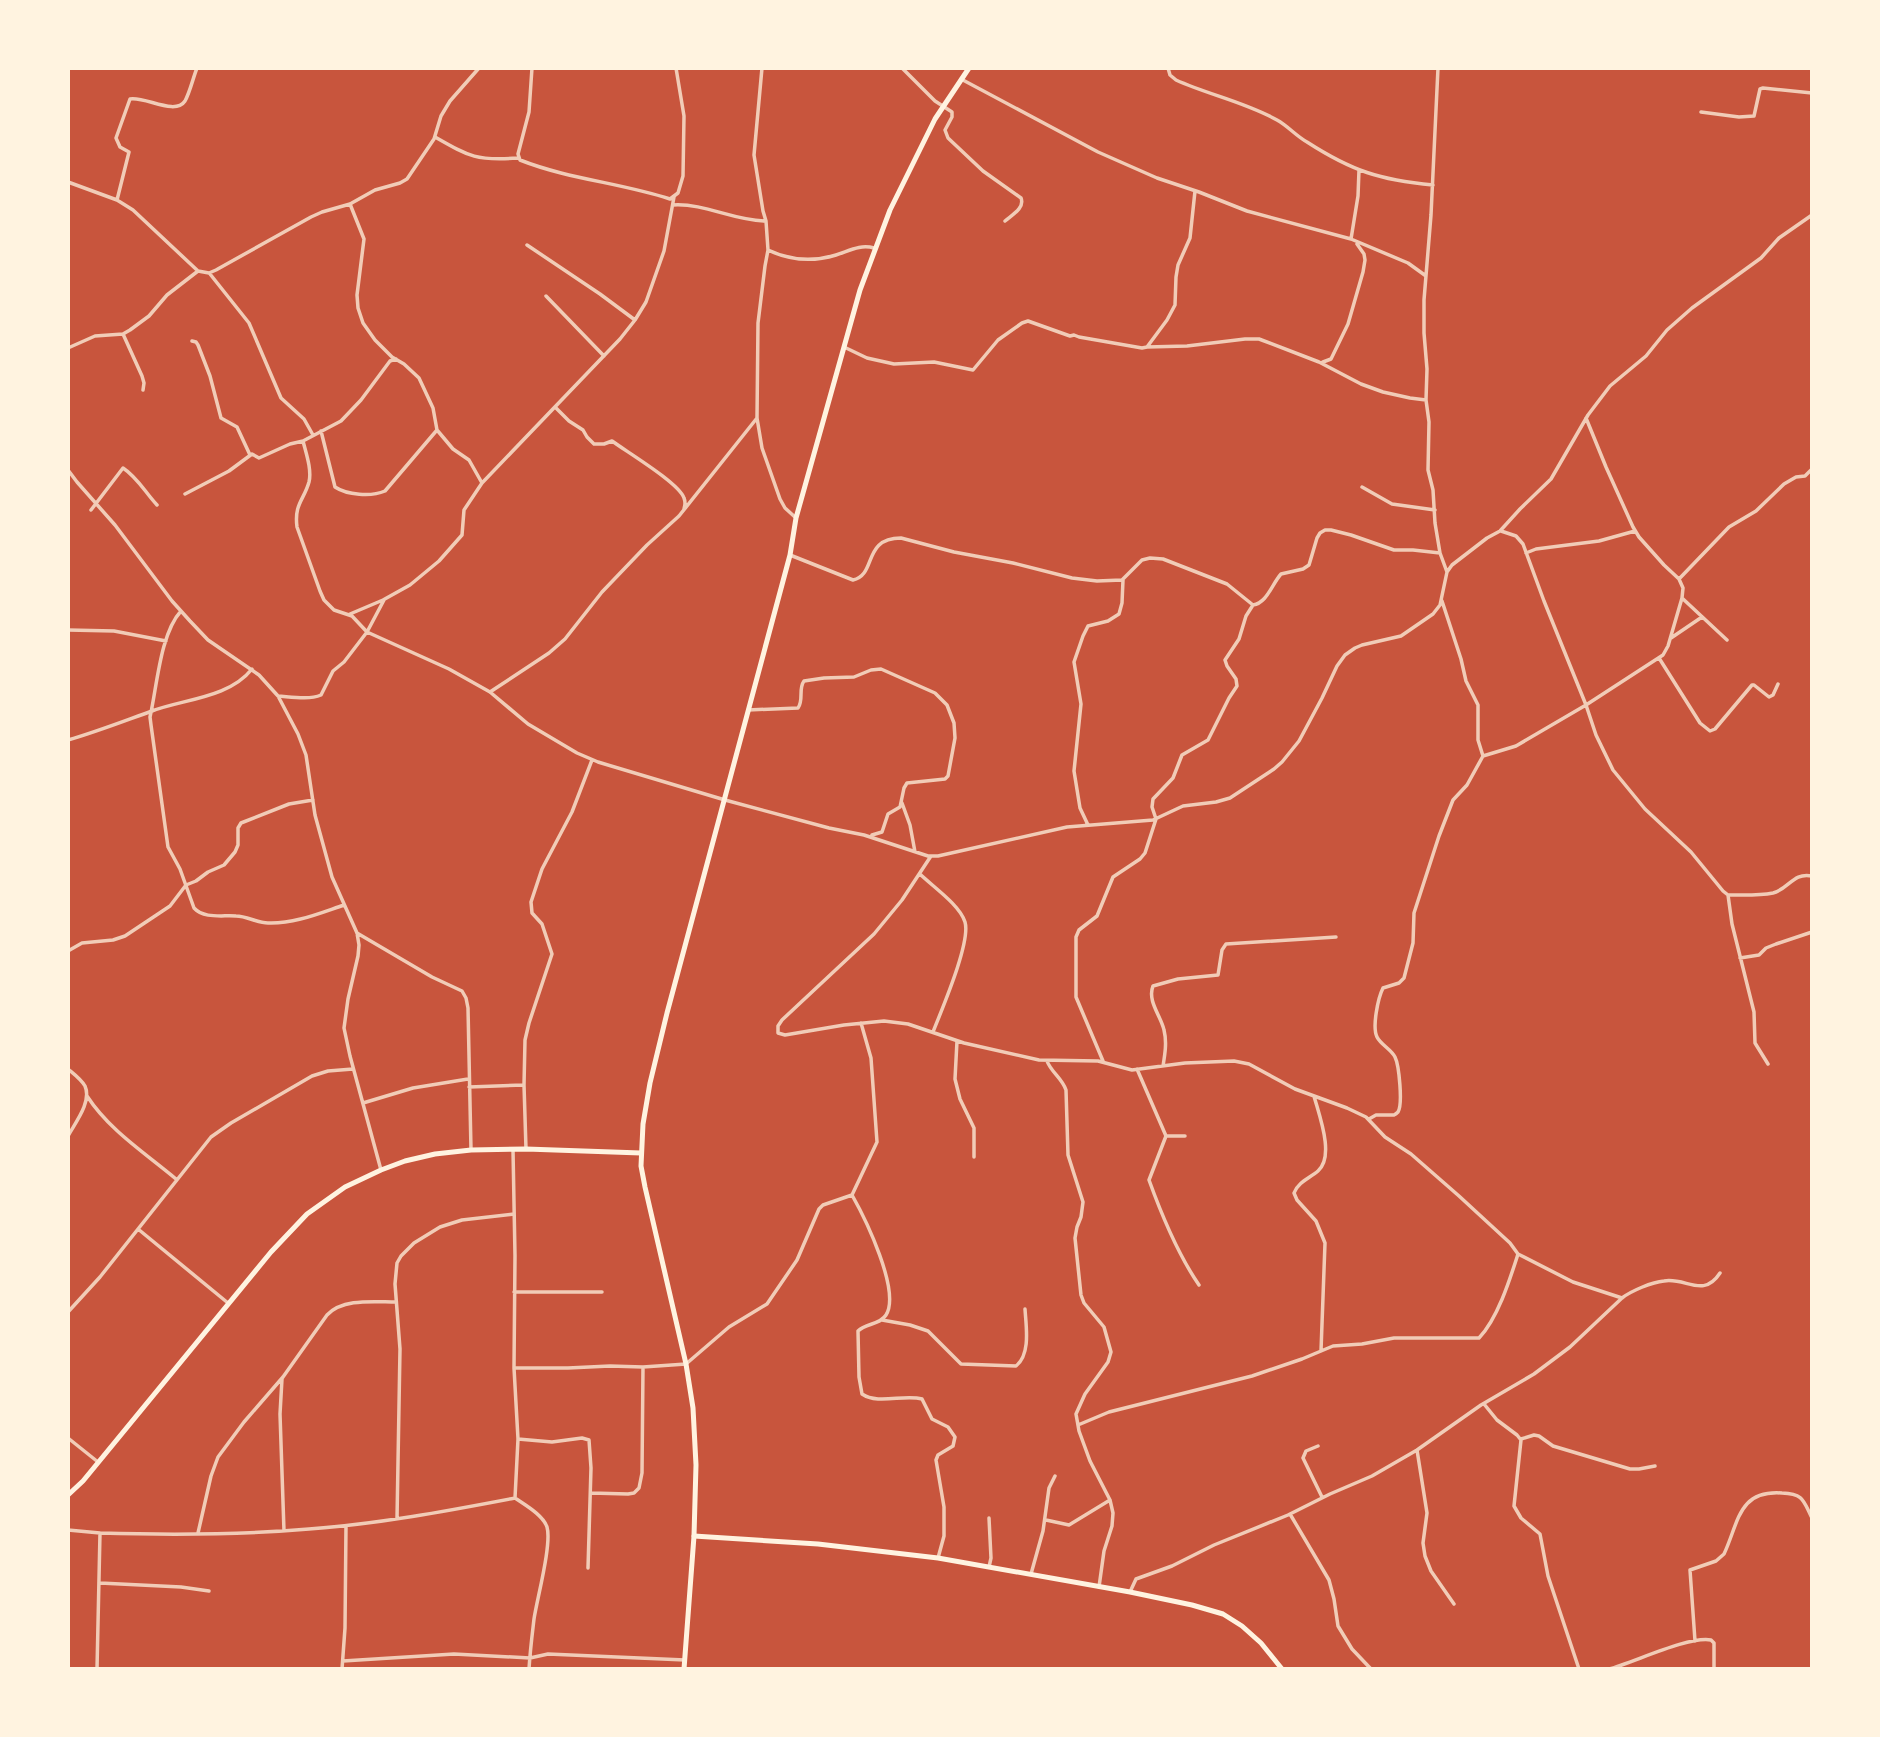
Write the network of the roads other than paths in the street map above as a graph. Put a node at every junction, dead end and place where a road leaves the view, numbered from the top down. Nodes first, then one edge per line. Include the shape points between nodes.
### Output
1 (197, 68) edge
2 (479, 68) edge
3 (532, 68) edge
4 (676, 68) edge
5 (762, 68) edge
6 (902, 68) edge
7 (969, 68) edge
8 (1168, 68) edge
9 (1438, 68) edge
10 (961, 79) junction
11 (1812, 93) edge
12 (943, 106) junction
13 (1701, 112) dead end
14 (435, 137) junction
15 (518, 158) junction
16 (1359, 170) junction
17 (68, 182) edge
18 (1433, 185) junction
19 (1195, 190) junction
20 (674, 197) junction
21 (117, 200) junction
22 (350, 204) junction
23 (673, 205) junction
24 (1812, 215) edge
25 (766, 221) junction
26 (1005, 221) dead end
27 (1353, 240) junction
28 (527, 245) dead end
29 (875, 248) junction
30 (768, 250) junction
31 (198, 271) junction
32 (209, 273) junction
33 (1426, 276) junction
34 (546, 296) dead end
35 (1175, 305) junction
36 (1181, 307) dead end
37 (635, 320) junction
38 (124, 334) junction
39 (192, 341) dead end
40 (844, 347) junction
41 (1147, 347) junction
42 (68, 348) edge
43 (604, 356) junction
44 (396, 359) junction
45 (1321, 363) junction
46 (143, 390) dead end
47 (1426, 400) junction
48 (556, 408) junction
49 (757, 418) junction
50 (1586, 418) junction
51 (436, 430) junction
52 (321, 431) junction
53 (313, 435) junction
54 (303, 441) junction
55 (250, 455) junction
56 (1812, 469) edge
57 (68, 470) edge
58 (77, 482) junction
59 (68, 483) edge
60 (482, 483) junction
61 (1362, 487) dead end
62 (186, 494) dead end
63 (97, 504) junction
64 (157, 505) dead end
65 (91, 510) dead end
66 (1435, 510) junction
67 (679, 516) junction
68 (796, 518) junction
69 (1500, 530) junction
70 (1635, 531) junction
71 (1440, 553) junction
72 (1526, 553) junction
73 (790, 555) junction
74 (1443, 563) junction
75 (1454, 563) junction
76 (1447, 572) junction
77 (1123, 579) junction
78 (1679, 579) junction
79 (1682, 598) junction
80 (384, 599) junction
81 (1441, 600) junction
82 (1253, 605) junction
83 (181, 611) junction
84 (348, 615) junction
85 (1702, 617) junction
86 (68, 630) edge
87 (367, 632) junction
88 (1670, 640) junction
89 (1727, 640) dead end
90 (166, 641) junction
91 (1659, 658) junction
92 (252, 669) junction
93 (1779, 684) dead end
94 (490, 692) junction
95 (278, 696) junction
96 (1586, 705) junction
97 (748, 710) junction
98 (152, 711) junction
99 (68, 740) edge
100 (1483, 756) junction
101 (592, 760) junction
102 (313, 800) junction
103 (724, 800) junction
104 (902, 803) junction
105 (1156, 819) junction
106 (1088, 825) junction
107 (868, 836) junction
108 (915, 852) junction
109 (931, 856) junction
110 (920, 874) junction
111 (1812, 876) edge
112 (186, 885) junction
113 (1728, 895) junction
114 (344, 905) junction
115 (1812, 932) edge
116 (357, 933) junction
117 (1336, 937) dead end
118 (68, 951) edge
119 (1740, 958) junction
120 (861, 1023) junction
121 (933, 1032) junction
122 (957, 1041) junction
123 (1047, 1061) junction
124 (1103, 1062) junction
125 (1768, 1064) dead end
126 (1163, 1066) junction
127 (68, 1069) edge
128 (353, 1069) junction
129 (1137, 1069) junction
130 (468, 1079) junction
131 (524, 1085) junction
132 (469, 1087) junction
133 (1314, 1095) junction
134 (87, 1096) junction
135 (363, 1103) junction
136 (1369, 1119) junction
137 (68, 1136) edge
138 (1166, 1136) junction
139 (1185, 1136) dead end
140 (513, 1149) junction
141 (526, 1149) junction
142 (471, 1150) junction
143 (641, 1153) junction
144 (974, 1157) dead end
145 (381, 1170) junction
146 (176, 1179) junction
147 (852, 1195) junction
148 (514, 1214) junction
149 (138, 1229) junction
150 (1518, 1254) junction
151 (1720, 1273) dead end
152 (1199, 1285) dead end
153 (514, 1292) junction
154 (602, 1293) dead end
155 (1622, 1297) junction
156 (396, 1302) junction
157 (229, 1303) junction
158 (1025, 1309) dead end
159 (68, 1312) edge
160 (882, 1320) junction
161 (1321, 1351) junction
162 (686, 1364) junction
163 (643, 1367) junction
164 (514, 1368) junction
165 (283, 1377) junction
166 (1484, 1404) junction
167 (1078, 1425) junction
168 (68, 1438) edge
169 (518, 1439) junction
170 (1521, 1439) junction
171 (1318, 1447) dead end
172 (1417, 1450) junction
173 (98, 1462) junction
174 (1655, 1466) dead end
175 (1055, 1476) dead end
176 (591, 1493) junction
177 (68, 1495) edge
178 (1322, 1497) junction
179 (515, 1498) junction
180 (1110, 1500) junction
181 (1290, 1514) junction
182 (989, 1518) dead end
183 (1812, 1518) edge
184 (397, 1519) junction
185 (1045, 1520) junction
186 (346, 1526) junction
187 (68, 1531) edge
188 (284, 1531) junction
189 (100, 1533) junction
190 (198, 1533) junction
191 (694, 1536) junction
192 (938, 1558) junction
193 (989, 1567) junction
194 (589, 1568) dead end
195 (1031, 1574) junction
196 (100, 1583) junction
197 (1100, 1587) junction
198 (209, 1591) dead end
199 (1130, 1592) junction
200 (1454, 1604) dead end
201 (1696, 1641) junction
202 (530, 1658) junction
203 (685, 1660) junction
204 (343, 1661) junction
205 (97, 1669) edge
206 (342, 1669) edge
207 (529, 1669) edge
208 (684, 1669) edge
209 (1282, 1669) edge
210 (1371, 1669) edge
211 (1579, 1669) edge
212 (1609, 1669) edge
213 (1714, 1669) edge

1 - 21 street via 181,105 130,99 116,138 128,152
2 - 14 street via 450,100
3 - 15 street via 529,112
4 - 20 street via 684,139 682,182
5 - 25 street via 754,155
6 - 12 street
7 - 10 main road
8 - 16 street via 1176,80 1278,120 1305,141
9 - 18 street
10 - 12 main road
10 - 19 street via 1098,152
11 - 13 street via 1763,88 1754,116
12 - 26 street via 952,115 945,131 948,138 1023,201
12 - 29 main road via 905,176
14 - 15 street via 473,157
14 - 22 street via 407,180
15 - 20 street
16 - 18 street via 1393,181
16 - 27 street
17 - 21 street
18 - 33 street
19 - 27 street via 1247,211
19 - 35 street via 1190,238 1178,265
20 - 23 street
21 - 31 street
22 - 32 street via 311,217
22 - 44 street via 364,239 358,286 360,315 375,340
23 - 25 street
23 - 37 street via 664,251
24 - 50 street via 1673,324 1646,356 1610,386
25 - 30 street
27 - 33 street via 1408,263
27 - 45 street via 1364,254 1363,272 1334,355
28 - 37 street
29 - 30 street via 863,246 808,259
29 - 40 main road
30 - 49 street via 758,323
31 - 32 street
31 - 38 street
32 - 53 street via 249,323 281,398
33 - 47 street
34 - 43 street
35 - 36 street
35 - 41 street
37 - 43 street
38 - 42 street via 95,336
38 - 46 street via 142,376
39 - 55 street via 208,370 221,418 237,427
40 - 41 street via 894,363 934,362 973,370 998,340 1028,321 1079,337
40 - 68 main road
41 - 45 street via 1254,338
43 - 48 street
44 - 51 street via 419,377 433,408
44 - 52 street via 341,421
45 - 47 street via 1383,392
47 - 66 street via 1428,470
48 - 60 street
48 - 67 street via 594,444 612,441 677,488 685,501
49 - 67 street
49 - 68 street via 780,499
50 - 69 street via 1555,474
50 - 70 street
51 - 52 street via 377,494 335,486
51 - 60 street via 469,460
52 - 53 street
53 - 54 street
54 - 55 street via 259,458
54 - 84 street via 310,479 295,516 297,527 324,600
55 - 62 street
56 - 78 street via 1787,481 1756,511 1729,527
57 - 58 street
58 - 59 street
58 - 63 street
60 - 80 street via 464,509 459,539 424,574
61 - 66 street via 1391,504
63 - 64 street via 122,468 136,477
63 - 65 street
63 - 83 street
66 - 71 street
67 - 94 street via 602,592 565,639
68 - 73 main road
69 - 72 street via 1520,540
69 - 75 street
70 - 72 street
70 - 78 street
71 - 74 street
71 - 82 street via 1394,550 1338,530 1325,530 1317,538 1309,565 1281,574 1260,604
72 - 96 street
73 - 77 street via 858,580 881,542 901,538 1072,578
73 - 97 main road
74 - 75 street
74 - 76 street
75 - 76 street
76 - 81 street
77 - 82 street via 1142,560 1163,559 1227,584
77 - 106 street via 1119,614 1088,626 1074,662 1081,704 1074,774
78 - 79 street
79 - 85 street
79 - 88 street
80 - 84 street
80 - 87 street
81 - 100 street via 1478,705
81 - 105 street via 1433,614 1407,633 1362,645 1345,655 1298,741 1274,769 1230,798 1182,806
82 - 105 street via 1226,657 1237,686 1208,740 1182,755 1173,778 1154,796
83 - 90 street
83 - 92 street via 208,640
84 - 87 street
85 - 88 street
85 - 89 street
86 - 90 street via 114,631
87 - 94 street
87 - 95 street via 334,671 321,695
88 - 91 street
90 - 98 street
91 - 93 street via 1700,723 1712,731 1752,685 1769,697
91 - 96 street
92 - 95 street
92 - 98 street via 230,687
94 - 101 street via 527,724
95 - 102 street via 306,755
96 - 100 street via 1517,746
96 - 113 street via 1620,781
97 - 103 main road
97 - 104 street via 798,708 804,681 854,677 875,668 935,693 947,705 954,723 948,776 907,783
98 - 99 street
98 - 112 street via 165,831 170,854
100 - 136 street via 1467,785 1456,794 1439,836 1414,912 1413,943 1404,978 1381,991 1375,1030 1396,1059 1399,1107 1394,1115
101 - 103 street
101 - 131 street via 531,902 552,954 529,1023
102 - 112 street via 241,823 238,845 224,865
102 - 114 street via 332,877
103 - 107 street
103 - 143 main road via 652,1076
104 - 107 street via 888,814 882,832
104 - 108 street
105 - 106 street
105 - 124 street via 1145,853 1113,877 1099,913 1076,937 1076,998
106 - 109 street
107 - 108 street
108 - 109 street
109 - 110 street
110 - 120 street via 874,934 792,1010 777,1030 785,1035
110 - 121 street via 957,909 966,927 962,955
111 - 113 street via 1801,875 1774,893
112 - 114 street via 197,912 268,923
112 - 118 street via 170,906 125,936 82,943
113 - 119 street
114 - 116 street
115 - 119 street via 1766,948 1759,955
116 - 128 street via 358,956 345,1016
116 - 130 street via 462,991 468,1019
117 - 126 street via 1226,944 1218,975 1153,986 1151,997 1165,1032
119 - 125 street via 1754,1012 1755,1043
120 - 121 street via 895,1022
120 - 147 street via 874,1076 877,1142
121 - 122 street
122 - 123 street
122 - 144 street via 955,1079 974,1128
123 - 124 street
123 - 167 street via 1066,1090 1068,1156 1083,1202 1075,1238 1081,1295 1104,1327 1111,1352 1077,1408
124 - 129 street
126 - 129 street
126 - 133 street via 1244,1062
127 - 134 street via 83,1083
128 - 135 street
128 - 146 street via 321,1072 231,1123 206,1141
129 - 138 street
130 - 132 street
130 - 135 street
131 - 132 street
131 - 141 street
132 - 142 street
133 - 136 street
133 - 161 street via 1326,1162 1294,1193 1316,1221 1325,1243
134 - 137 street
134 - 146 street via 100,1115
135 - 145 street
136 - 150 street
138 - 139 street
138 - 152 street via 1149,1180
140 - 141 main road
140 - 142 main road
140 - 148 street
141 - 143 main road
142 - 145 main road via 421,1156
143 - 162 main road
145 - 157 main road via 345,1187 307,1214
146 - 149 street
147 - 160 street via 887,1278 890,1301
147 - 162 street via 819,1209 797,1261 767,1304 729,1327
148 - 153 street
148 - 156 street via 461,1220 414,1242 397,1263
149 - 157 street
149 - 159 street
150 - 155 street via 1573,1282
150 - 161 street via 1507,1290 1479,1338 1394,1338
151 - 155 street via 1707,1285 1664,1280
153 - 154 street
153 - 164 street
155 - 166 street via 1570,1347
156 - 165 street via 352,1303 331,1311
156 - 184 street via 400,1363
157 - 173 main road
158 - 160 street via 1025,1354 1016,1366 961,1364 928,1331
160 - 192 street via 858,1331 862,1394 922,1399 932,1419 948,1427 955,1437 953,1446 936,1460 944,1507
161 - 167 street via 1252,1376 1116,1410
162 - 163 street
162 - 191 main road via 695,1439
163 - 164 street
163 - 176 street via 638,1491
164 - 169 street
165 - 188 street
165 - 190 street via 218,1457
166 - 170 street
166 - 172 street
167 - 180 street
168 - 173 street
169 - 176 street via 589,1440
169 - 179 street
170 - 174 street via 1539,1436 1553,1446 1630,1469
170 - 211 street via 1514,1506 1541,1534 1548,1576
171 - 178 street via 1306,1451 1303,1458
172 - 178 street via 1362,1482
172 - 200 street via 1427,1513 1425,1556
173 - 177 main road
175 - 185 street
176 - 194 street
178 - 181 street
179 - 184 street
179 - 202 street via 539,1516 548,1538
180 - 185 street via 1069,1525
180 - 197 street via 1113,1519
181 - 199 street via 1136,1579
181 - 210 street via 1329,1580 1338,1626
182 - 193 street
183 - 201 street via 1795,1494 1766,1493 1747,1503 1724,1554 1690,1570
184 - 186 street
185 - 195 street
186 - 188 street
186 - 204 street
187 - 189 street
188 - 190 street
189 - 190 street
189 - 196 street
191 - 192 main road
191 - 203 main road
192 - 193 main road
193 - 195 main road
195 - 197 main road
196 - 198 street
196 - 205 street
197 - 199 main road
199 - 209 main road via 1223,1614 1256,1637
201 - 212 street
201 - 213 street via 1714,1643
202 - 203 street via 548,1654
202 - 204 street via 454,1654
202 - 207 street
203 - 208 main road
204 - 206 street

